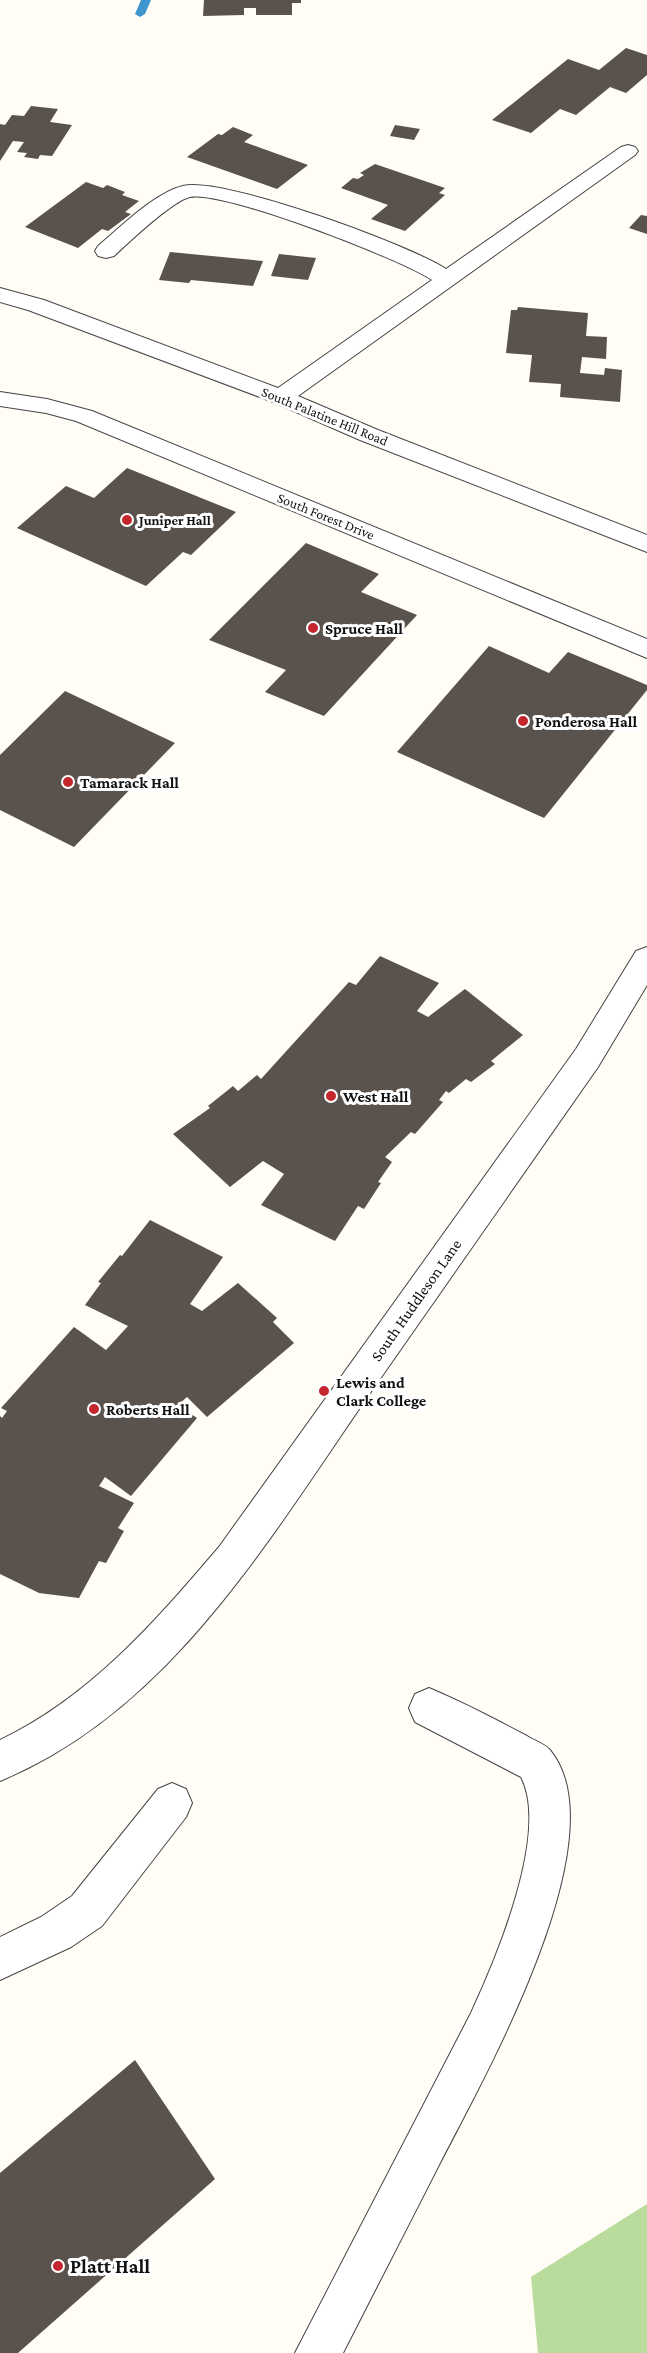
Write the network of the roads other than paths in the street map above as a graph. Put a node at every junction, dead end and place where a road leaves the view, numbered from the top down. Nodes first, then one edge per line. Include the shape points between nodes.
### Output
1 (628, 151) dead end
2 (106, 251) dead end
3 (447, 280) junction
4 (0, 295) edge
5 (281, 397) junction
6 (0, 399) edge
7 (647, 544) edge
8 (647, 649) edge
9 (642, 981) edge
10 (429, 1708) dead end
11 (0, 1761) edge
12 (172, 1803) dead end
13 (0, 1959) edge
14 (318, 2353) edge

1 - 3 street
2 - 3 street via 188,191 213,191 420,263
3 - 5 street
4 - 5 street, South Palatine Hill Road via 36,304
5 - 7 street, South Palatine Hill Road
6 - 8 street, South Forest Drive via 84,416
9 - 11 street, South Huddleson Lane via 232,1560 186,1615 105,1697 72,1723
10 - 14 street via 535,1763 548,1787 551,1816 538,1894 514,1967 486,2028
12 - 13 street via 87,1911 56,1932

